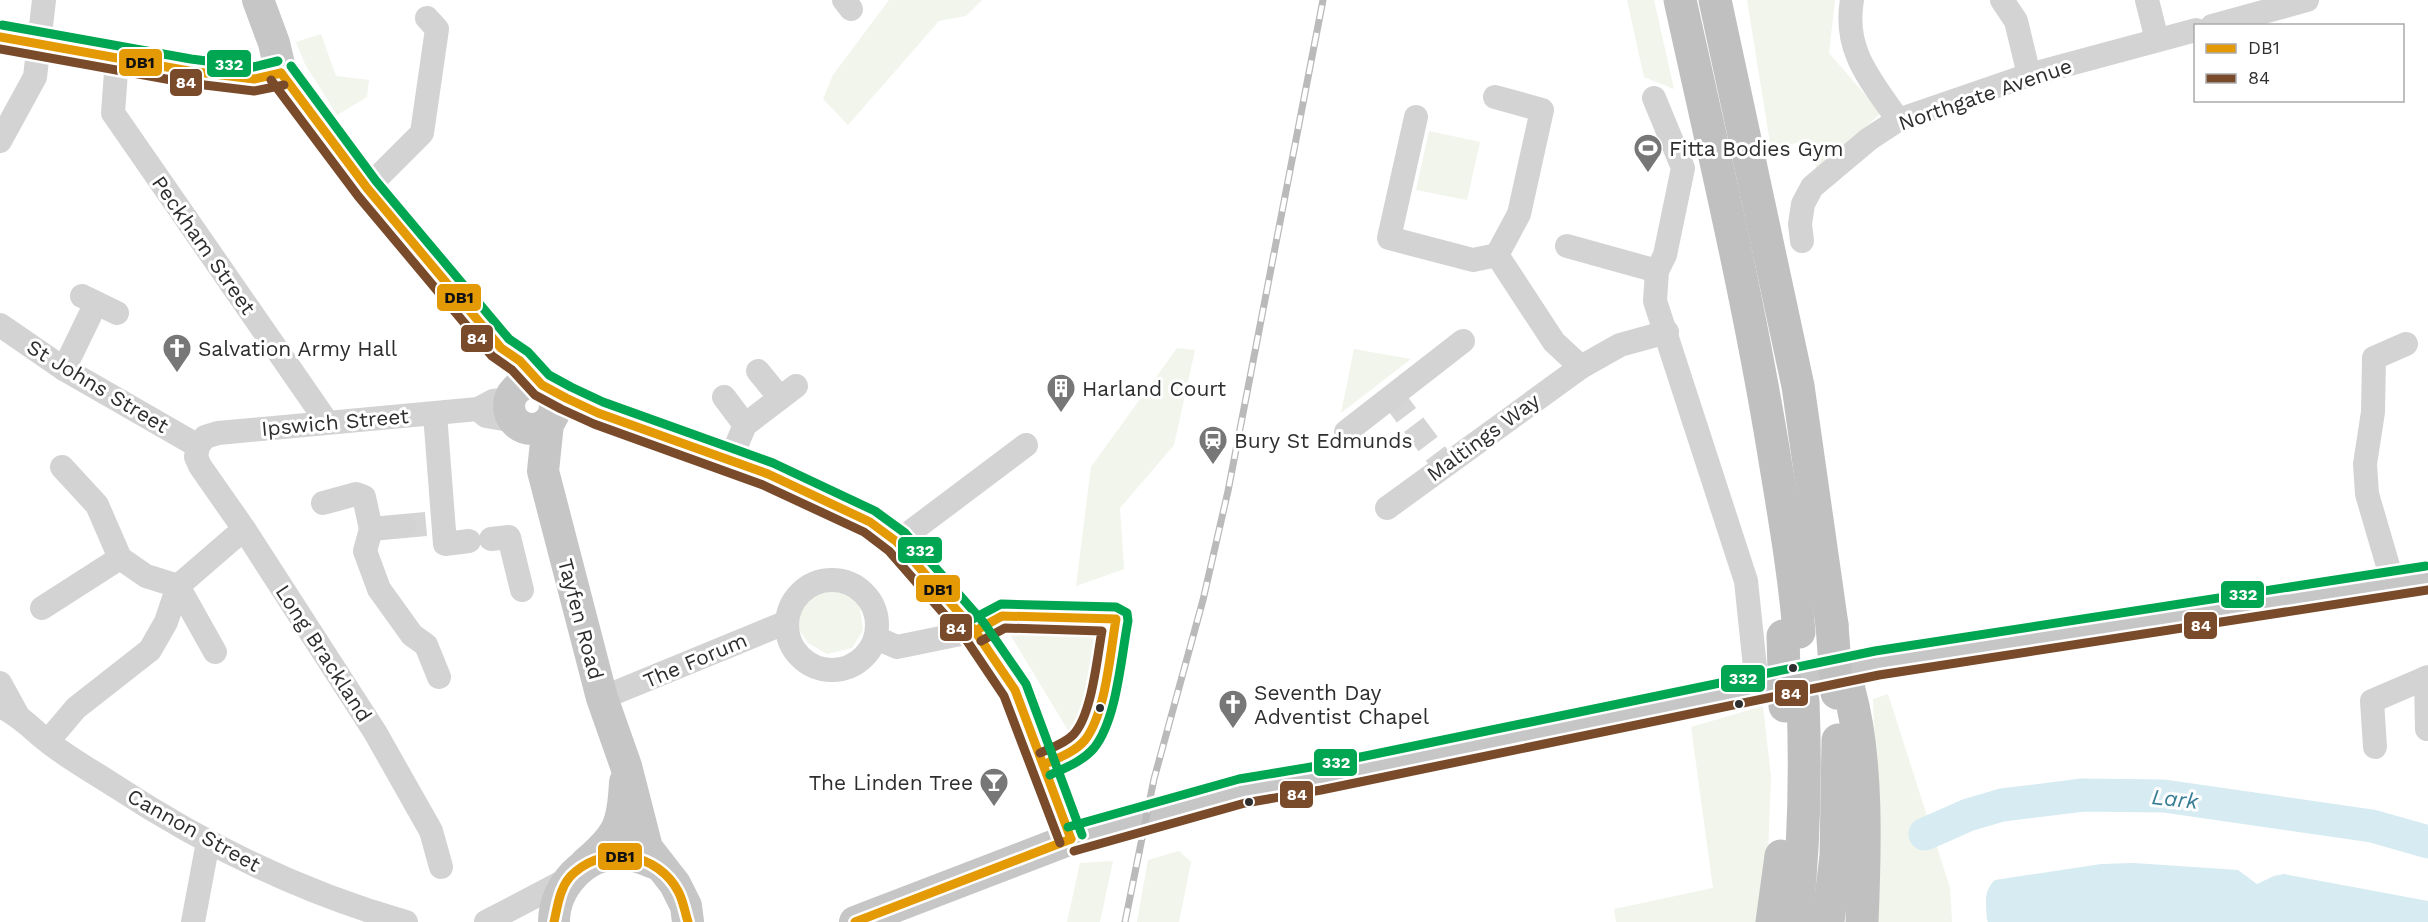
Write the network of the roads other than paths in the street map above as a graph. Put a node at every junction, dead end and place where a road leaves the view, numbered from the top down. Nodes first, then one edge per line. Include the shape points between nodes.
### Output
1 (45, 0) edge
2 (258, 0) edge
3 (1680, 0) edge
4 (1715, 0) edge
5 (1852, 0) edge
6 (2002, 0) edge
7 (2147, 0) edge
8 (2307, 0) edge
9 (427, 18) dead end
10 (2219, 24) edge
11 (2194, 31) edge
12 (0, 37) edge
13 (2157, 40) junction
14 (39, 44) junction
15 (117, 58) junction
16 (280, 73) junction
17 (2029, 75) junction
18 (1495, 97) dead end
19 (1654, 98) dead end
20 (1416, 117) dead end
21 (1898, 120) junction
22 (0, 141) edge
23 (368, 188) junction
24 (1802, 241) dead end
25 (1567, 246) dead end
26 (1497, 255) junction
27 (1657, 271) junction
28 (99, 304) dead end
29 (0, 325) edge
30 (1667, 332) junction
31 (1463, 341) dead end
32 (2406, 344) dead end
33 (501, 348) junction
34 (1581, 366) junction
35 (64, 369) junction
36 (758, 370) dead end
37 (545, 387) junction
38 (724, 397) dead end
39 (598, 413) junction
40 (435, 414) junction
41 (526, 414) junction
42 (327, 422) junction
43 (746, 425) junction
44 (1346, 432) dead end
45 (1026, 445) dead end
46 (198, 446) junction
47 (729, 460) junction
48 (62, 467) dead end
49 (323, 503) dead end
50 (1387, 508) dead end
51 (424, 524) junction
52 (244, 529) junction
53 (372, 529) junction
54 (897, 542) junction
55 (120, 558) junction
56 (2428, 578) edge
57 (2392, 583) junction
58 (178, 586) junction
59 (522, 590) dead end
60 (42, 608) dead end
61 (787, 622) junction
62 (975, 631) junction
63 (876, 638) junction
64 (215, 652) dead end
65 (439, 676) dead end
66 (2427, 677) edge
67 (0, 683) edge
68 (1757, 686) junction
69 (1843, 692) junction
70 (602, 698) junction
71 (1794, 704) junction
72 (9, 710) edge
73 (2427, 729) edge
74 (48, 741) junction
75 (2375, 747) dead end
76 (626, 766) junction
77 (1071, 839) junction
78 (208, 842) junction
79 (657, 864) junction
80 (441, 867) dead end
81 (578, 871) junction
82 (193, 922) edge
83 (406, 922) edge
84 (486, 922) edge
85 (554, 922) edge
86 (688, 922) edge
87 (855, 922) edge
88 (1772, 922) edge
89 (1796, 922) edge
90 (1828, 922) edge
91 (1862, 922) edge

1 - 14 street
2 - 16 main road
3 - 71 highway, bridge via 1735,241 1795,579 1791,634
4 - 69 highway, bridge via 1798,386
5 - 21 street via 1849,18 1856,58
6 - 17 street via 2016,21
7 - 13 street
8 - 10 street
9 - 23 street via 437,29 422,134
11 - 13 street, Northgate Avenue
12 - 14 street
13 - 17 street, Northgate Avenue
14 - 15 street
14 - 22 street via 35,77
15 - 16 street via 254,79
15 - 42 street, Peckham Street via 113,113
16 - 23 main road
17 - 21 street, Northgate Avenue
18 - 26 street via 1542,110 1520,214
19 - 27 street via 1683,168 1665,255
20 - 26 street via 1389,238 1473,260
21 - 24 street, Northgate Avenue via 1812,187 1803,204
23 - 33 main road
25 - 27 street
26 - 34 street via 1554,342
27 - 30 street via 1655,301
28 - 35 street
29 - 35 street, St Johns Street
30 - 34 street, Maltings Way via 1620,345
30 - 68 street via 1746,581
31 - 44 street
32 - 57 street via 2374,358 2373,412 2365,464 2367,494
33 - 37 main road
33 - 41 main road, Tayfen Road via 502,366
34 - 50 street, Maltings Way
35 - 46 street, St Johns Street
36 - 43 street via 788,392
37 - 39 street
37 - 41 main road via 527,383 520,386
38 - 43 street
39 - 41 street, Ipswich Street
39 - 47 street
40 - 41 street, Ipswich Street via 478,409 486,416
40 - 42 street, Ipswich Street
40 - 51 street
41 - 70 main road, Tayfen Road via 534,465 543,471
42 - 46 street, Ipswich Street via 218,433 206,437
43 - 47 street
45 - 54 street
46 - 52 street, Long Brackland via 200,466
47 - 54 street via 870,522
48 - 55 street via 97,505
49 - 53 street via 356,494 364,497
51 - 53 street
51 - 59 street via 445,544 509,537
52 - 58 street
52 - 80 street, Long Brackland via 375,732 431,831
53 - 65 street via 365,551 378,589 412,635 426,645
54 - 62 street
55 - 58 street via 146,576
55 - 60 street
56 - 57 main road
57 - 68 main road via 1889,661
58 - 64 street
58 - 74 street via 166,622 150,650 76,708
61 - 63 street via 790,643 799,656 822,669 851,666 864,658
61 - 63 street via 791,607 810,585 840,580 857,586 869,597 876,611
61 - 70 street, The Forum
62 - 63 street via 897,647
62 - 77 street via 1015,690
66 - 73 street
66 - 75 street via 2372,701
67 - 72 street
68 - 77 main road via 1242,791
69 - 90 highway
69 - 91 highway via 1857,717 1862,790
70 - 76 main road, Tayfen Road
71 - 88 highway via 1780,873
71 - 89 highway via 1806,769
72 - 74 street, Cannon Street
74 - 78 street, Cannon Street
76 - 79 main road, Tayfen Road via 647,848
76 - 81 main road via 624,805 617,830 611,842
77 - 87 main road
78 - 82 street
78 - 83 street, Cannon Street via 308,889
79 - 81 main road via 610,854
79 - 86 main road, Tayfen Road via 675,884 686,906
81 - 84 street
81 - 85 main road via 560,893

